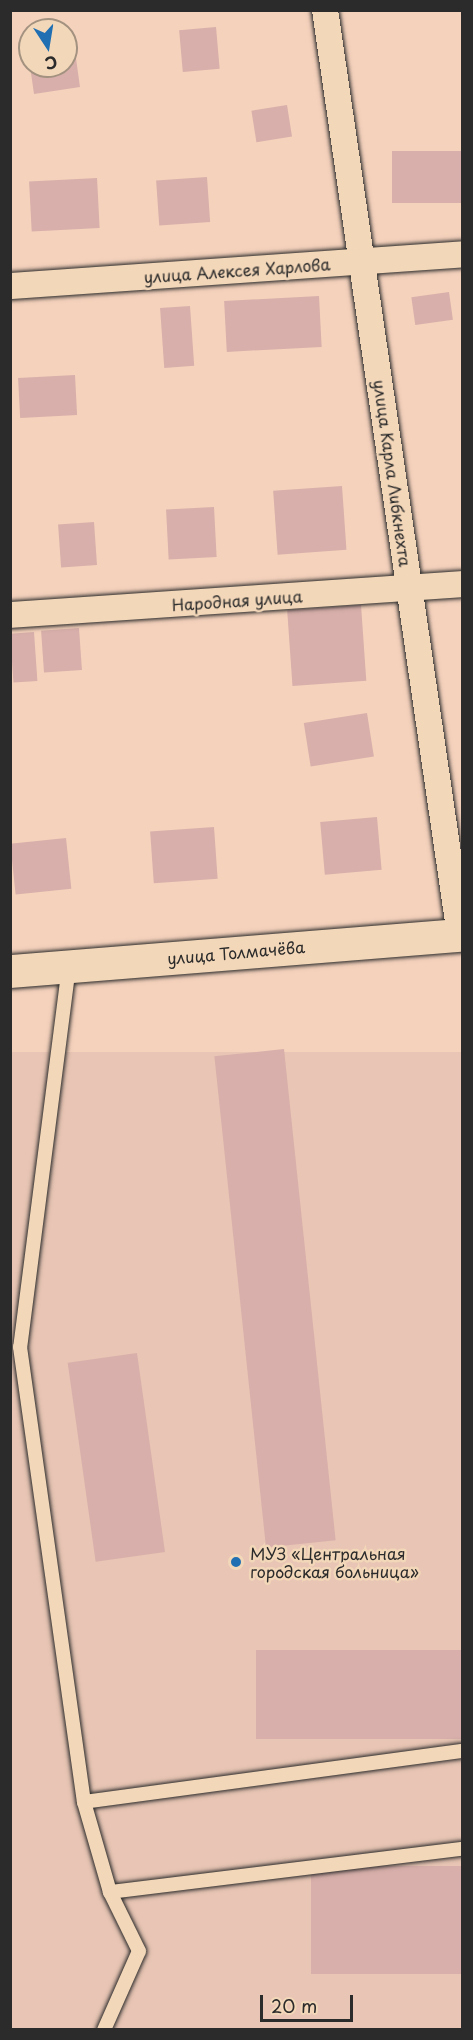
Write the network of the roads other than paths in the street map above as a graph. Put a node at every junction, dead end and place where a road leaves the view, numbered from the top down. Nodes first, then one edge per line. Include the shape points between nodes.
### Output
1 (325, 10) edge
2 (462, 254) edge
3 (363, 261) junction
4 (10, 286) edge
5 (462, 584) edge
6 (410, 588) junction
7 (10, 615) edge
8 (461, 935) edge
9 (69, 966) junction
10 (10, 970) edge
11 (462, 1751) edge
12 (84, 1802) junction
13 (462, 1849) edge
14 (110, 1892) junction
15 (104, 2030) edge

1 - 3 street, улица Карла Либкнехта
2 - 3 street, улица Алексея Харлова
3 - 4 street, улица Алексея Харлова
3 - 6 street, улица Карла Либкнехта
5 - 6 street, Народная улица
6 - 7 street, Народная улица
6 - 8 street, улица Карла Либкнехта
8 - 9 street, улица Толмачёва
9 - 10 street, улица Толмачёва
9 - 12 lane via 20,1347
11 - 12 lane
12 - 14 lane
13 - 14 lane
14 - 15 lane via 139,1951

